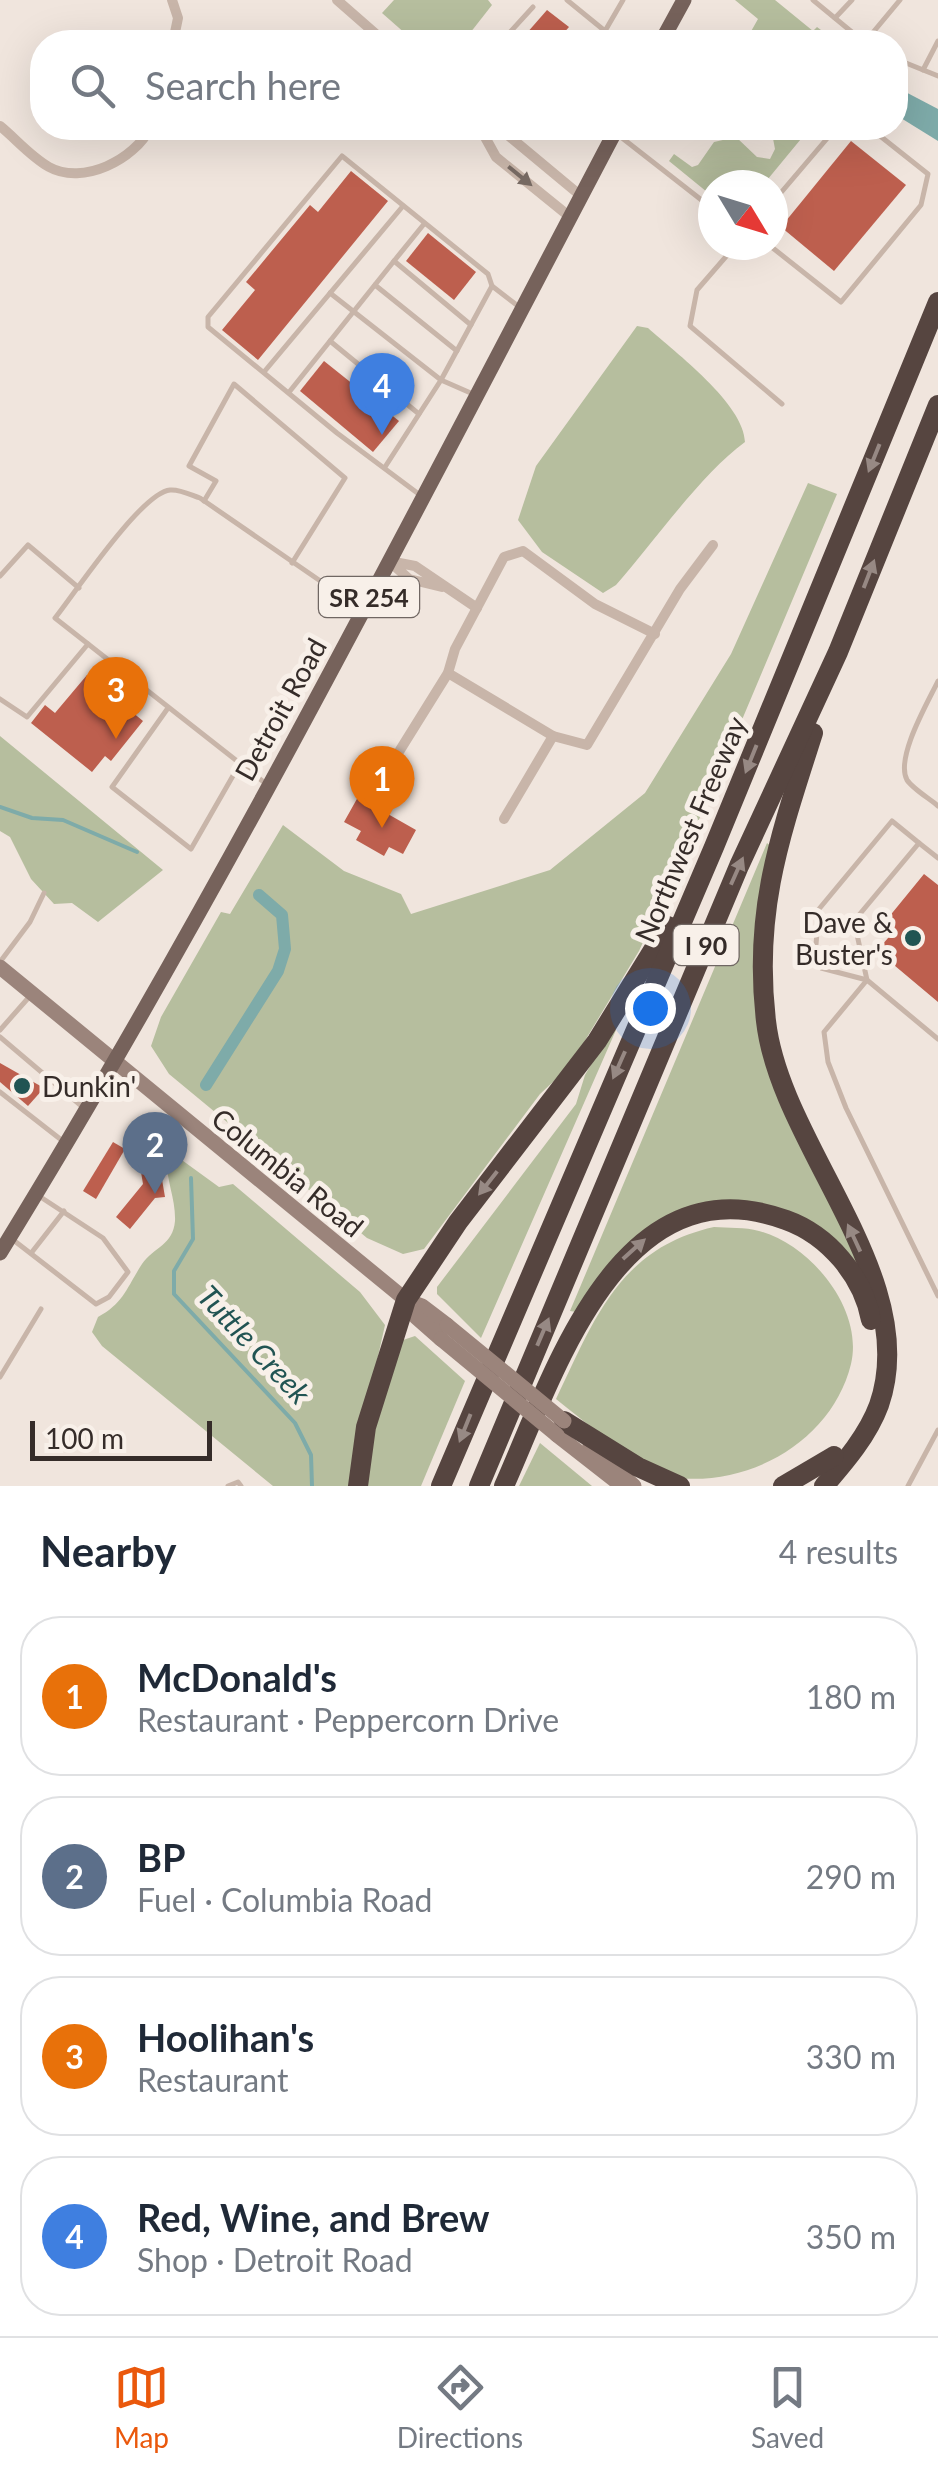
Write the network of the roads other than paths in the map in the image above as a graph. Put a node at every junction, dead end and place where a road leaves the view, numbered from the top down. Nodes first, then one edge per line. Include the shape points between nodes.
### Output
1 (172, 0) edge
2 (336, 0) edge
3 (567, 0) edge
4 (623, 0) edge
5 (684, 0) edge
6 (812, 0) edge
7 (852, 0) edge
8 (900, 0) edge
9 (532, 7) dead end
10 (835, 18) junction
11 (176, 30) edge
12 (371, 30) edge
13 (512, 30) edge
14 (604, 30) edge
15 (606, 30) edge
16 (668, 30) edge
17 (850, 30) edge
18 (874, 30) edge
19 (938, 42) edge
20 (908, 64) edge
21 (923, 70) junction
22 (938, 76) edge
23 (0, 126) edge
24 (139, 140) edge
25 (487, 140) edge
26 (514, 140) edge
27 (611, 140) edge
28 (628, 140) edge
29 (826, 140) edge
30 (885, 140) edge
31 (788, 184) edge
32 (580, 196) junction
33 (698, 196) edge
34 (403, 206) junction
35 (570, 217) junction
36 (424, 223) junction
37 (723, 260) edge
38 (788, 260) edge
39 (394, 261) junction
40 (375, 285) junction
41 (492, 286) junction
42 (330, 293) junction
43 (938, 302) edge
44 (522, 308) junction
45 (354, 313) junction
46 (471, 325) junction
47 (330, 341) junction
48 (457, 351) junction
49 (264, 372) junction
50 (441, 380) junction
51 (289, 392) junction
52 (476, 395) junction
53 (782, 404) dead end
54 (938, 406) edge
55 (419, 414) junction
56 (384, 466) junction
57 (423, 497) junction
58 (204, 501) junction
59 (713, 545) dead end
60 (389, 562) junction
61 (292, 564) junction
62 (0, 576) edge
63 (79, 588) junction
64 (477, 608) junction
65 (362, 610) junction
66 (655, 634) junction
67 (88, 644) junction
68 (838, 652) junction
69 (448, 673) junction
70 (938, 681) edge
71 (0, 699) edge
72 (168, 707) junction
73 (553, 736) junction
74 (392, 763) dead end
75 (238, 767) junction
76 (267, 785) junction
77 (938, 806) edge
78 (504, 819) dead end
79 (918, 843) junction
80 (714, 847) junction
81 (938, 858) edge
82 (44, 893) dead end
83 (856, 929) junction
84 (816, 934) junction
85 (0, 965) edge
86 (866, 980) junction
87 (32, 994) junction
88 (0, 1034) edge
89 (938, 1039) edge
90 (116, 1064) junction
91 (0, 1092) edge
92 (87, 1110) junction
93 (67, 1144) junction
94 (36, 1194) junction
95 (64, 1212) junction
96 (10, 1237) junction
97 (32, 1252) junction
98 (0, 1253) edge
99 (938, 1292) edge
100 (406, 1300) junction
101 (42, 1309) dead end
102 (0, 1377) edge
103 (561, 1428) junction
104 (938, 1430) edge
105 (834, 1456) junction
106 (228, 1486) edge
107 (242, 1486) edge
108 (358, 1486) edge
109 (441, 1486) edge
110 (478, 1486) edge
111 (504, 1486) edge
112 (623, 1486) edge
113 (634, 1486) edge
114 (680, 1486) edge
115 (783, 1486) edge
116 (808, 1486) edge
117 (824, 1486) edge
118 (908, 1486) edge

1 - 11 street
2 - 12 street
3 - 14 lane
4 - 15 lane
5 - 16 main road
6 - 10 lane
7 - 10 lane
8 - 18 lane
9 - 13 lane
10 - 17 lane
19 - 21 lane
20 - 21 lane
21 - 22 lane
23 - 24 street via 52,169 87,171 120,162
25 -> 35 street via 496,157
26 - 32 street
27 - 32 main road, Detroit Road / SR 254
28 - 33 lane
29 - 31 lane
30 - 38 lane via 928,174 922,204 841,302
32 - 35 main road, Detroit Road / SR 254
34 - 36 lane
34 - 42 lane
34 - 49 lane via 338,158 208,317 208,326
35 - 44 main road, Detroit Road / SR 254
36 - 39 lane
36 - 41 lane via 488,274
37 - 53 lane via 697,290 690,326
39 - 40 lane
39 - 46 lane
40 - 45 lane
40 - 48 lane
41 - 44 lane
41 - 46 lane
42 - 45 lane
42 - 49 lane
43 -> 80 highway, Northwest Freeway / I 90
44 - 52 main road, Detroit Road / SR 254
45 - 47 lane
45 - 50 lane
46 - 48 lane
47 - 51 lane
47 - 55 lane
48 - 50 lane
49 - 51 lane
50 - 52 lane
50 - 55 lane
51 - 56 lane
52 - 57 main road, Detroit Road / SR 254
68 -> 54 highway, I 90
55 - 56 lane
56 - 57 lane
57 - 60 main road, Detroit Road / SR 254
58 - 61 lane
58 - 61 lane via 216,482 189,466 234,384 346,478
58 - 63 lane via 183,492 157,494
59 - 66 street
60 - 64 street via 415,566
60 - 65 main road, Detroit Road / SR 254
61 - 65 lane
62 - 63 lane via 28,545
63 - 67 lane via 54,618
64 - 66 street via 504,557 523,552 595,604
64 - 69 street
65 - 76 main road, Detroit Road / SR 254
66 - 73 street via 587,745
67 - 71 lane via 28,717
67 - 72 lane
110 -> 68 highway, I 90 via 739,866
117 -> 68 highway via 880,1404 886,1330 877,1290 782,1086 766,1023 761,929 770,866
69 - 73 street
69 - 74 street
70 - 77 lane via 905,766 907,780
72 - 75 lane
72 - 75 lane via 112,786 191,849
73 - 78 street
75 - 76 lane
76 - 90 main road, Detroit Road / SR 254
79 - 81 lane
79 - 83 lane via 854,921
79 - 84 lane via 892,821 826,898
80 -> 100 highway via 597,1040
80 -> 109 highway, Northwest Freeway / I 90
82 - 85 lane
83 - 84 lane
83 - 86 lane
84 - 86 lane via 820,968
85 - 87 main road, Columbia Road
86 - 89 lane
86 - 99 lane via 824,1032 825,1050 899,1222
87 - 88 lane
87 - 90 main road, Columbia Road
88 - 92 lane
90 - 92 main road, Detroit Road / SR 254
90 - 100 main road, Columbia Road
91 - 93 lane
92 - 93 main road, Detroit Road / SR 254
93 - 94 main road, Detroit Road / SR 254
94 - 95 lane
94 - 96 main road, Detroit Road / SR 254
95 - 97 lane
95 - 97 lane via 121,1256 128,1272 119,1284 96,1304
96 - 97 lane
96 - 98 main road, Detroit Road / SR 254
100 - 103 main road, Columbia Road, bridge via 416,1317 444,1332
100 - 108 highway via 366,1426
101 - 102 lane
103 - 112 main road, Columbia Road
103 - 113 main road, Columbia Road
103 - 114 highway
104 - 118 lane
111 -> 105 highway via 574,1331 622,1259 674,1221 734,1210 788,1220 814,1234 836,1254 869,1307 875,1336 868,1399
105 - 115 highway
105 - 116 highway
106 - 107 lane

